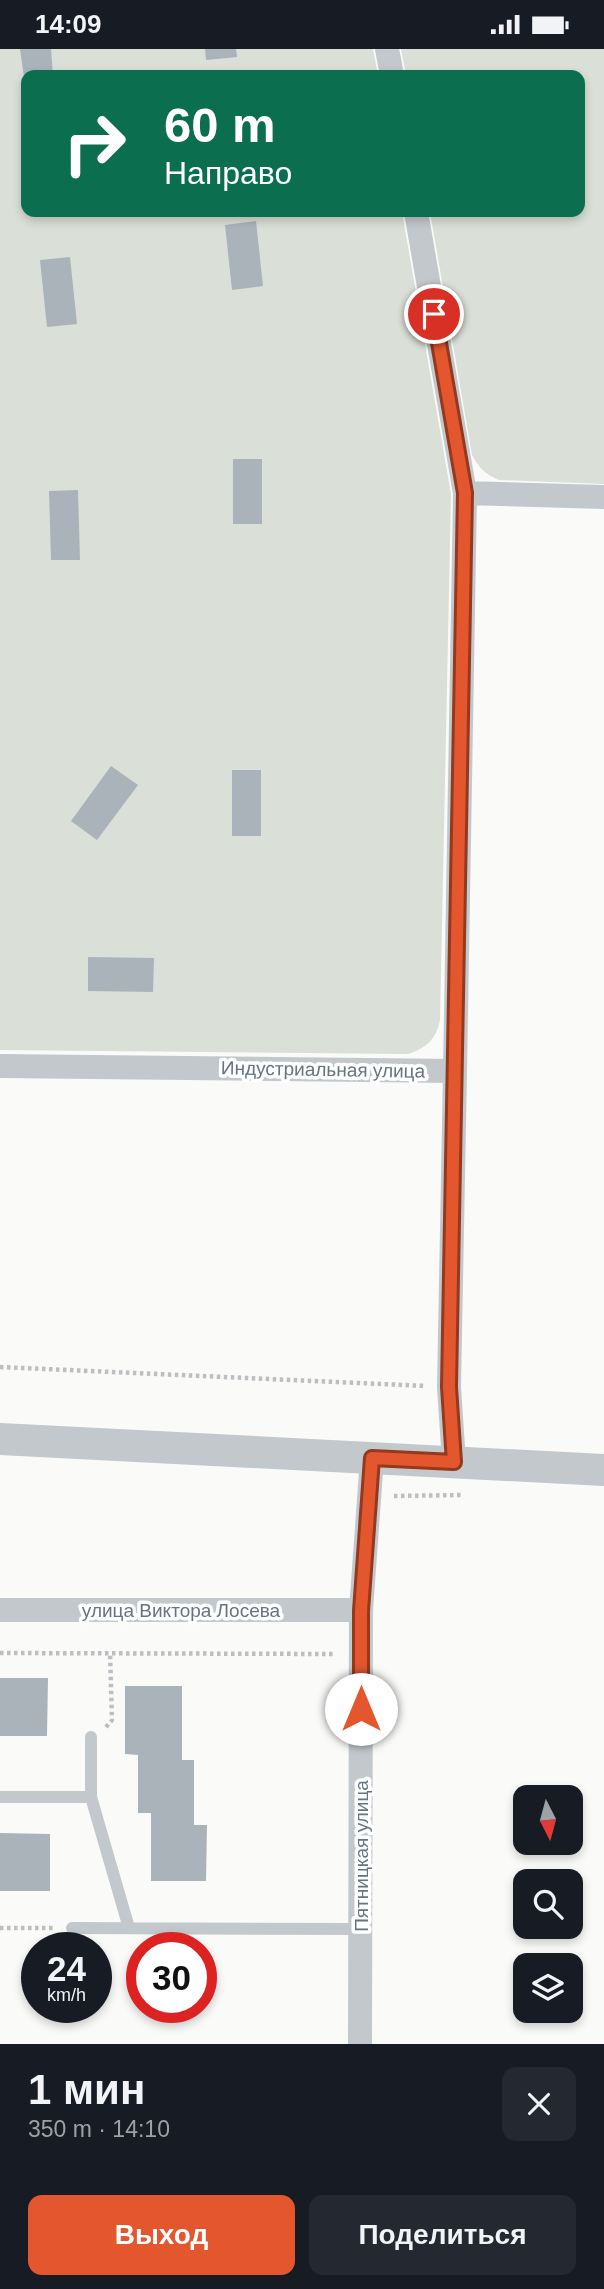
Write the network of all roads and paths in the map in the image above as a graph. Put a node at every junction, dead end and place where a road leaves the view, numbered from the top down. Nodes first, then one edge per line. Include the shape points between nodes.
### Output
1 (387, 49) edge
2 (391, 70) edge
3 (417, 217) edge
4 (465, 493) junction
5 (604, 497) edge
6 (0, 1066) edge
7 (455, 1071) junction
8 (0, 1367) edge
9 (449, 1387) junction
10 (0, 1439) edge
11 (372, 1458) junction
12 (463, 1463) junction
13 (604, 1469) edge
14 (369, 1496) junction
15 (0, 1609) edge
16 (361, 1611) junction
17 (0, 1653) edge
18 (110, 1653) junction
19 (361, 1654) junction
20 (91, 1737) joint
21 (0, 1797) edge
22 (91, 1797) junction
23 (0, 1928) edge
24 (72, 1928) joint
25 (129, 1928) junction
26 (361, 1929) junction
27 (360, 2044) edge

1 - 2 street
3 - 4 street
4 - 5 street
4 - 7 street
6 - 7 street, Индустриальная улица
7 - 9 street
8 - 9 path
9 - 12 street
10 - 11 street
11 - 12 street
11 - 14 street, Пятницкая улица
12 - 13 street
12 - 14 path via 473,1486 464,1495
14 - 16 street, Пятницкая улица
15 - 16 street, улица Виктора Лосева
16 - 19 street, Пятницкая улица
17 - 18 path
18 - 19 path
18 - 20 path via 112,1720
19 - 26 street, Пятницкая улица
20 - 22 lane
21 - 22 lane
22 - 25 lane
23 - 24 path
24 - 25 lane
25 - 26 lane
26 - 27 street, Пятницкая улица

